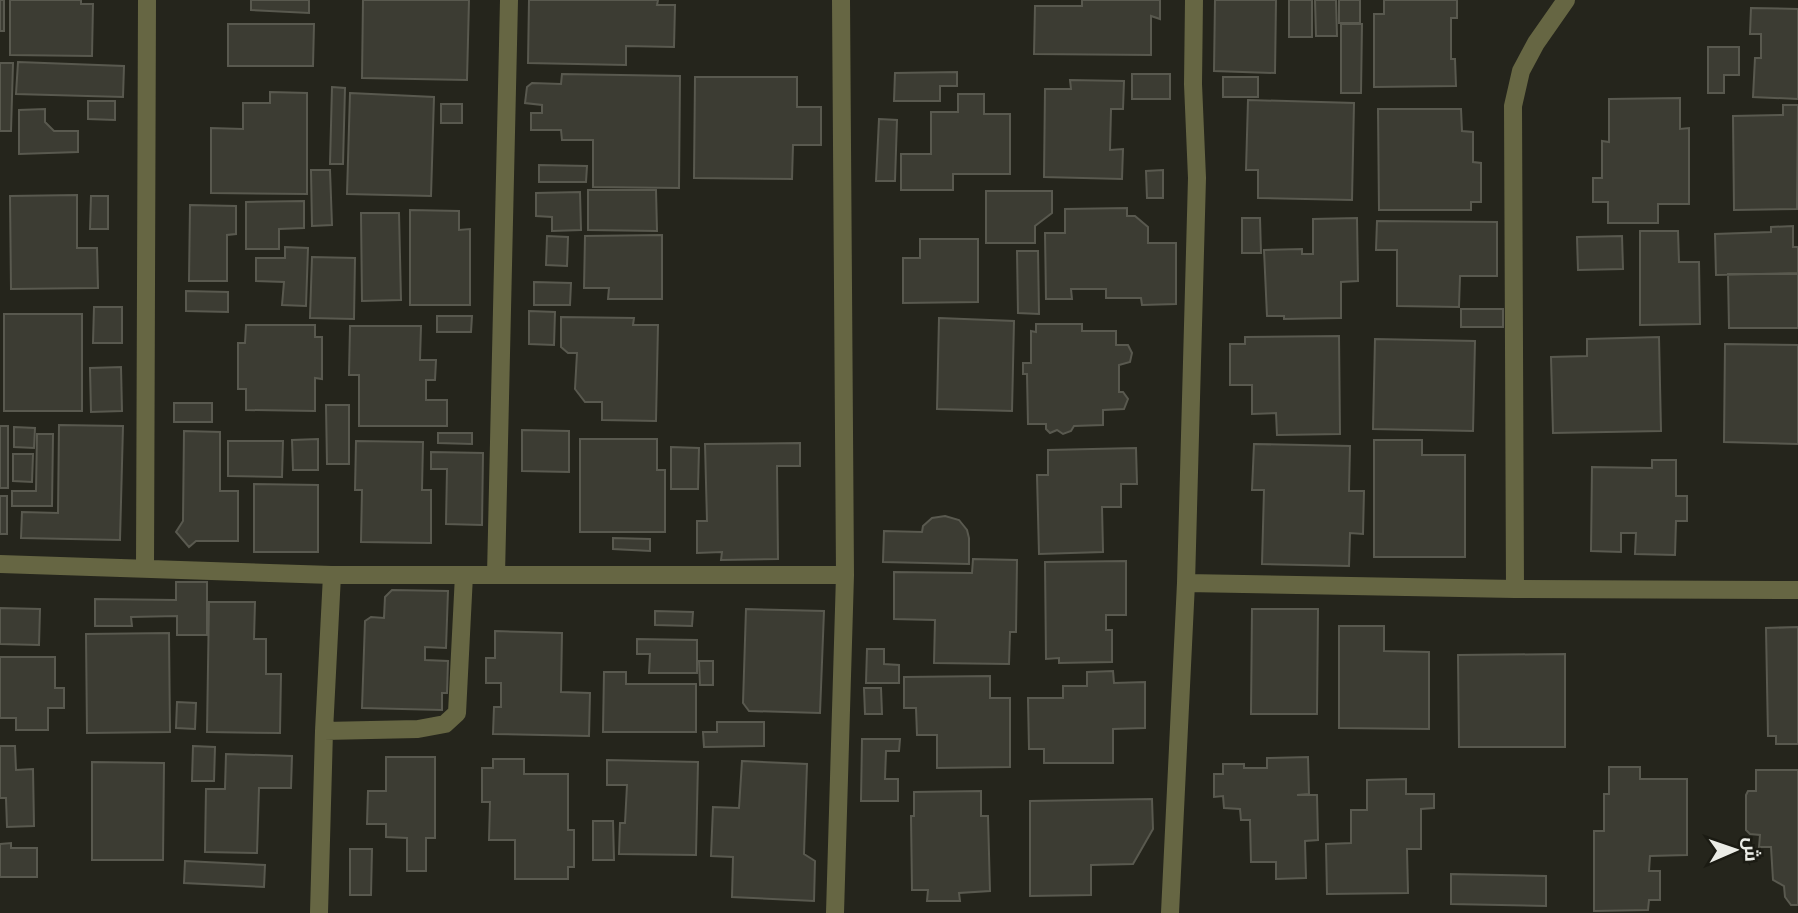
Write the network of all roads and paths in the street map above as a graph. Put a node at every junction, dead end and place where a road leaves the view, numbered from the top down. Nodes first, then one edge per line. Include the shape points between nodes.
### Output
1 (147, 0) edge
2 (509, 0) edge
3 (841, 0) edge
4 (1194, 0) edge
5 (1566, 0) edge
6 (0, 564) edge
7 (145, 568) junction
8 (332, 575) junction
9 (464, 575) junction
10 (496, 575) junction
11 (845, 575) junction
12 (1186, 583) junction
13 (1515, 589) junction
14 (1798, 590) edge
15 (324, 731) junction
16 (319, 913) edge
17 (835, 913) edge
18 (1170, 913) edge

1 - 7 street
2 - 10 street
3 - 11 street
4 - 12 street via 1197,178
5 - 13 street via 1521,71 1513,106
6 - 7 street
7 - 8 street
8 - 9 street
8 - 15 street
9 - 10 street
9 - 15 street via 457,713 444,724 418,729
10 - 11 street
11 - 17 street
12 - 13 street
12 - 18 street
13 - 14 street
15 - 16 street

